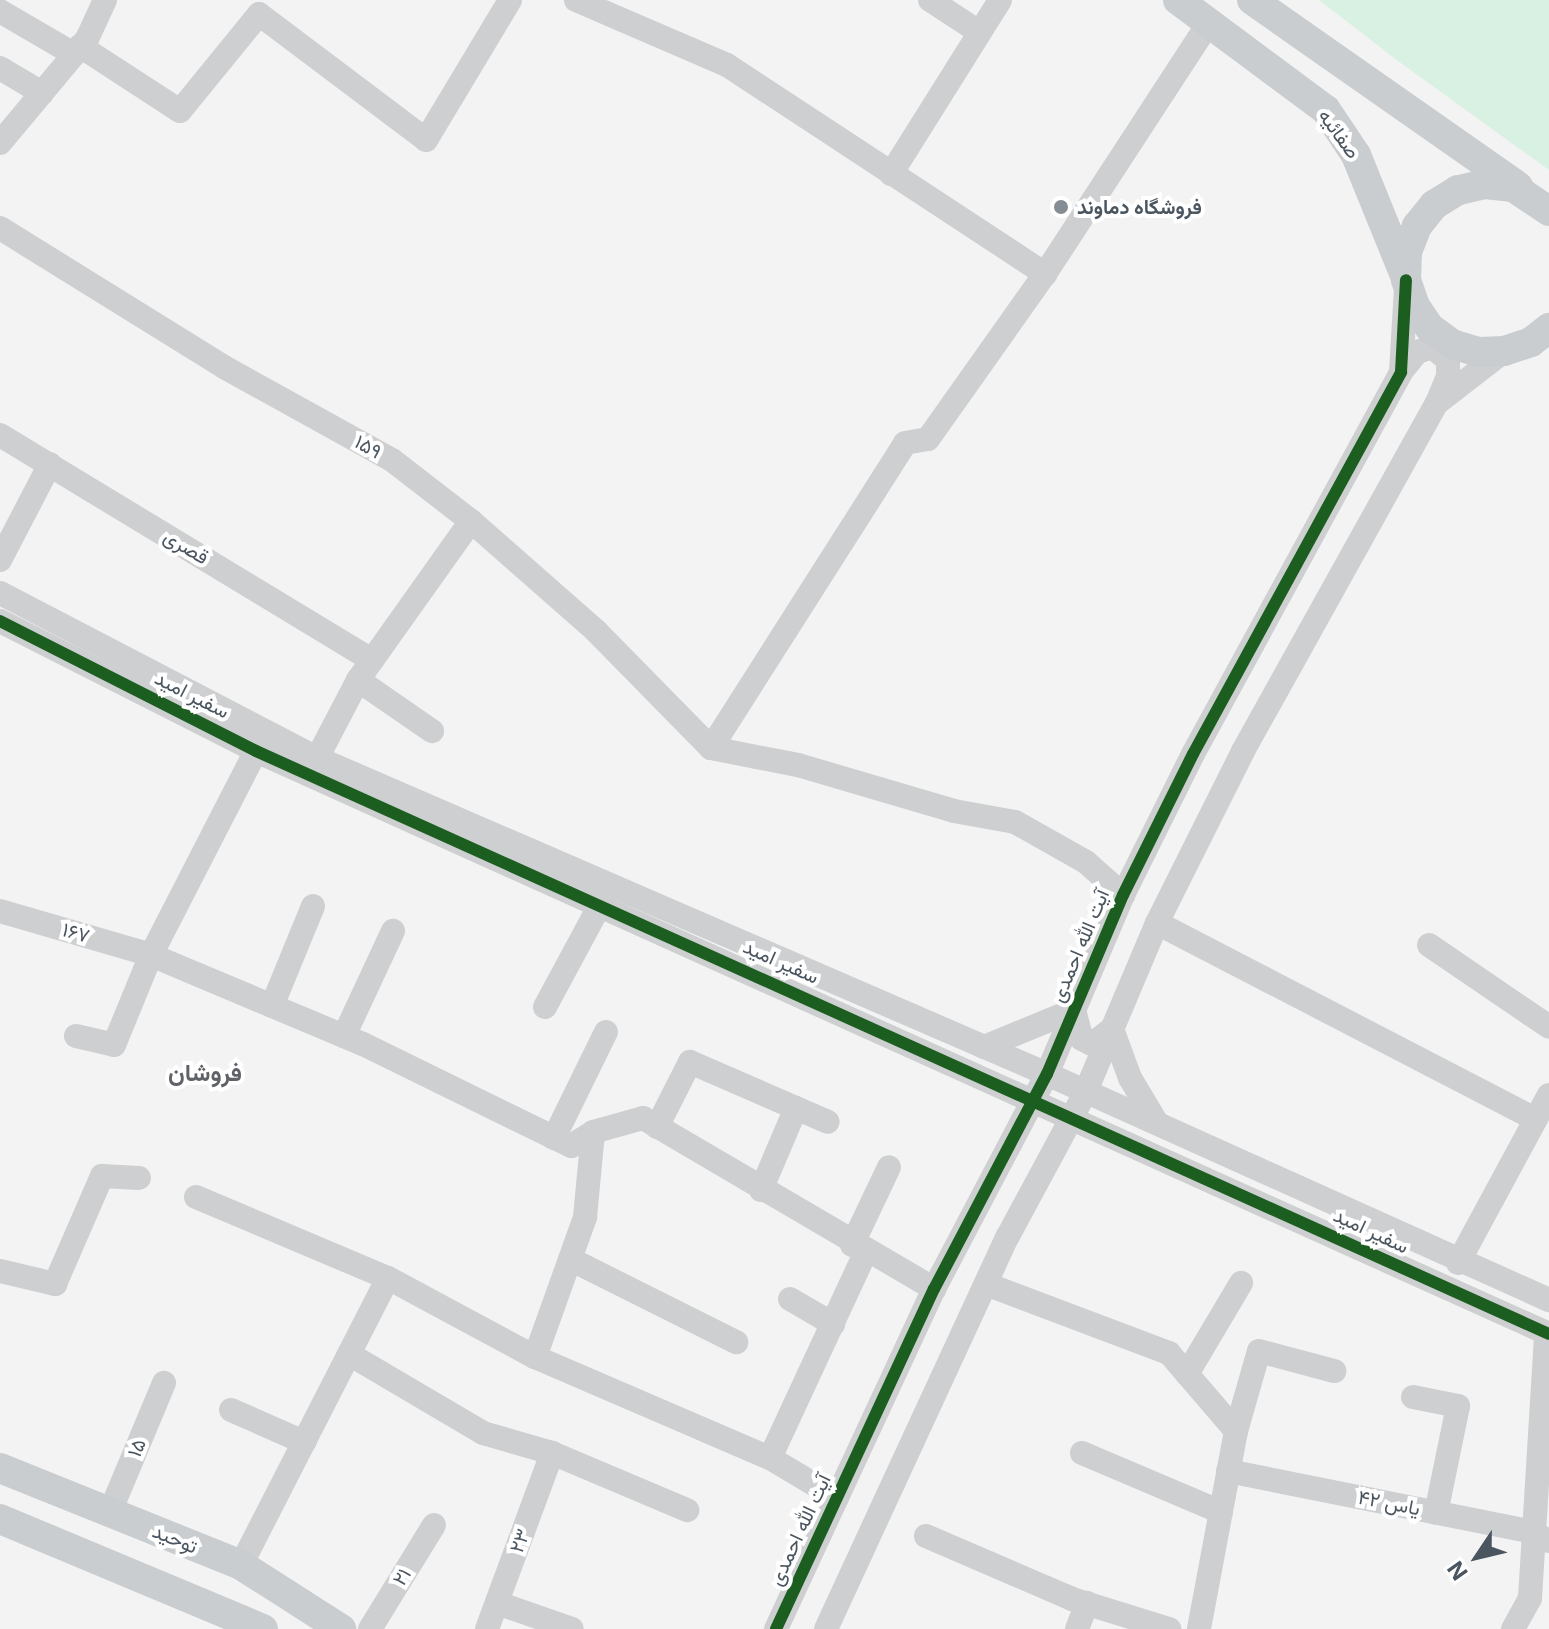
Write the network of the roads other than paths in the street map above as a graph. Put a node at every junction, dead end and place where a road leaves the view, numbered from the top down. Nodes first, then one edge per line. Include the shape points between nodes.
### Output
1 (105, 0) edge
2 (510, 0) edge
3 (576, 0) edge
4 (930, 0) edge
5 (1000, 0) edge
6 (1178, 0) edge
7 (1252, 0) edge
8 (0, 11) edge
9 (1208, 24) junction
10 (979, 32) junction
11 (77, 50) junction
12 (0, 68) edge
13 (42, 93) junction
14 (0, 143) edge
15 (891, 174) junction
16 (1545, 206) edge
17 (0, 228) edge
18 (1045, 274) junction
19 (1406, 280) junction
20 (1549, 328) edge
21 (1549, 343) edge
22 (1504, 351) junction
23 (1401, 372) junction
24 (1437, 403) junction
25 (0, 435) edge
26 (50, 464) junction
27 (471, 521) junction
28 (0, 560) edge
29 (0, 593) edge
30 (0, 621) edge
31 (365, 670) junction
32 (432, 731) dead end
33 (261, 742) junction
34 (711, 748) junction
35 (313, 766) junction
36 (1123, 895) junction
37 (601, 903) junction
38 (313, 906) dead end
39 (0, 911) edge
40 (1157, 923) junction
41 (393, 931) dead end
42 (1429, 945) dead end
43 (151, 955) junction
44 (272, 1006) junction
45 (545, 1007) dead end
46 (1074, 1010) junction
47 (1549, 1027) edge
48 (1112, 1029) junction
49 (606, 1032) dead end
50 (76, 1036) dead end
51 (344, 1036) junction
52 (984, 1047) junction
53 (1047, 1074) junction
54 (1086, 1091) junction
55 (1549, 1095) edge
56 (1035, 1098) junction
57 (796, 1108) junction
58 (1074, 1116) junction
59 (1535, 1119) junction
60 (828, 1122) dead end
61 (657, 1127) junction
62 (1167, 1130) junction
63 (593, 1132) junction
64 (554, 1138) junction
65 (1163, 1157) junction
66 (889, 1167) dead end
67 (139, 1178) dead end
68 (761, 1190) junction
69 (196, 1197) dead end
70 (967, 1225) junction
71 (1008, 1236) junction
72 (859, 1249) junction
73 (570, 1259) junction
74 (1458, 1263) junction
75 (0, 1271) edge
76 (388, 1278) junction
77 (1241, 1283) dead end
78 (986, 1284) junction
79 (934, 1289) junction
80 (790, 1299) dead end
81 (1549, 1300) edge
82 (833, 1324) junction
83 (1547, 1334) edge
84 (736, 1342) dead end
85 (349, 1354) junction
86 (535, 1357) junction
87 (1334, 1371) dead end
88 (1187, 1374) junction
89 (164, 1383) dead end
90 (1413, 1397) dead end
91 (231, 1410) dead end
92 (1236, 1431) junction
93 (304, 1442) junction
94 (552, 1453) junction
95 (1082, 1453) dead end
96 (770, 1458) junction
97 (0, 1468) edge
98 (1228, 1471) junction
99 (837, 1498) junction
100 (687, 1510) dead end
101 (110, 1512) junction
102 (1221, 1512) junction
103 (1436, 1513) junction
104 (0, 1519) edge
105 (434, 1525) dead end
106 (926, 1536) dead end
107 (1541, 1536) edge
108 (241, 1565) junction
109 (497, 1603) junction
110 (1087, 1603) junction
111 (263, 1629) edge
112 (341, 1629) edge
113 (370, 1629) edge
114 (487, 1629) edge
115 (572, 1629) edge
116 (776, 1629) edge
117 (826, 1629) edge
118 (1077, 1629) edge
119 (1169, 1629) edge
120 (1199, 1629) edge
121 (1513, 1629) edge

1 - 11 street
2 - 11 street via 426,140 259,14 180,111
3 - 15 street via 727,65
4 - 10 street
5 - 10 street
6 - 9 main road, صفائیه
7 - 16 main road
8 - 11 street
9 - 18 street
9 - 19 main road, صفائیه via 1326,110 1356,155
10 - 15 street
11 - 13 street
12 - 13 street
13 - 14 street
15 - 18 street
16 - 19 main road via 1513,187 1485,184 1458,190 1434,205 1417,226 1407,252
17 - 27 street, ۱۵۹ via 224,367 392,460
18 - 34 street via 928,439 905,443
19 - 22 main road, صفائیه via 1415,306 1441,336 1478,352
19 - 23 street, آیت الله احمدی
20 - 22 main road via 1531,342
21 - 22 main road
22 - 24 street
23 - 24 street via 1417,352 1432,347 1448,360
23 - 36 street, آیت الله احمدی via 1193,754
24 - 40 street via 1243,751
25 - 26 street, قصری
26 - 28 street
26 - 31 street, قصری
27 - 31 street
27 - 34 street, ۱۵۹ via 596,631
29 - 33 street, سفیر امید
30 - 33 street, سفیر امید
31 - 32 street, قصری
31 - 35 street
33 - 35 street, سفیر امید
33 - 43 street
34 - 36 street via 798,765 954,811 1015,822 1086,862
35 - 37 street, سفیر امید
35 - 52 street, سفیر امید
36 - 46 street, آیت الله احمدی
37 - 45 street
37 - 56 street, سفیر امید
38 - 44 street
39 - 43 street, ۱۶۷
40 - 48 street
40 - 59 street
41 - 51 street
42 - 47 street
43 - 44 street, ۱۶۷
43 - 50 street via 114,1045
44 - 51 street, ۱۶۷
46 - 48 street via 1082,1039 1092,1044
46 - 52 street
46 - 53 street, آیت الله احمدی
48 - 54 street
48 - 62 street via 1130,1078
49 - 64 street
51 - 64 street, ۱۶۷
52 - 53 street, سفیر امید
53 - 54 street, سفیر امید
53 - 56 street, آیت الله احمدی
54 - 58 street
54 - 62 street, سفیر امید
55 - 59 street
56 - 58 street, سفیر امید
56 - 70 street, آیت الله احمدی
57 - 60 street
57 - 61 street via 690,1062
57 - 68 street
58 - 65 street, سفیر امید
58 - 71 street
59 - 74 street
61 - 63 street via 643,1118
61 - 68 street
62 - 65 street
62 - 74 street, سفیر امید
63 - 64 street via 571,1146
63 - 73 street via 585,1217
65 - 83 street, سفیر امید
66 - 72 street
67 - 75 street via 102,1176 55,1284
68 - 72 street
69 - 76 street
70 - 71 street via 977,1214 993,1213 1004,1219
70 - 79 street, آیت الله احمدی
71 - 78 street
72 - 79 street
72 - 82 street
73 - 84 street
73 - 86 street
74 - 81 street, سفیر امید
76 - 85 street
76 - 86 street
77 - 88 street
78 - 88 street via 1169,1353
78 - 117 street
79 - 99 street, آیت الله احمدی
80 - 82 street
82 - 96 street
83 - 107 street
85 - 93 street
85 - 94 street via 483,1433
86 - 96 street
87 - 92 street via 1259,1351
88 - 92 street
89 - 101 street, ۱۵
90 - 103 street via 1458,1406
91 - 93 street
92 - 98 street
93 - 108 street
94 - 100 street
94 - 109 street, ۲۳
95 - 102 street
96 - 99 street
97 - 101 main road, توحید
98 - 102 street
98 - 103 street, یاس ۴۲
99 - 116 street, آیت الله احمدی
101 - 108 main road, توحید
102 - 120 street
103 - 107 street, یاس ۴۲
104 - 111 main road
105 - 113 street, ۲۱
106 - 110 street
107 - 121 street via 1530,1598
108 - 112 main road, توحید
109 - 114 street, ۲۳
109 - 115 street
110 - 118 street
110 - 119 street

